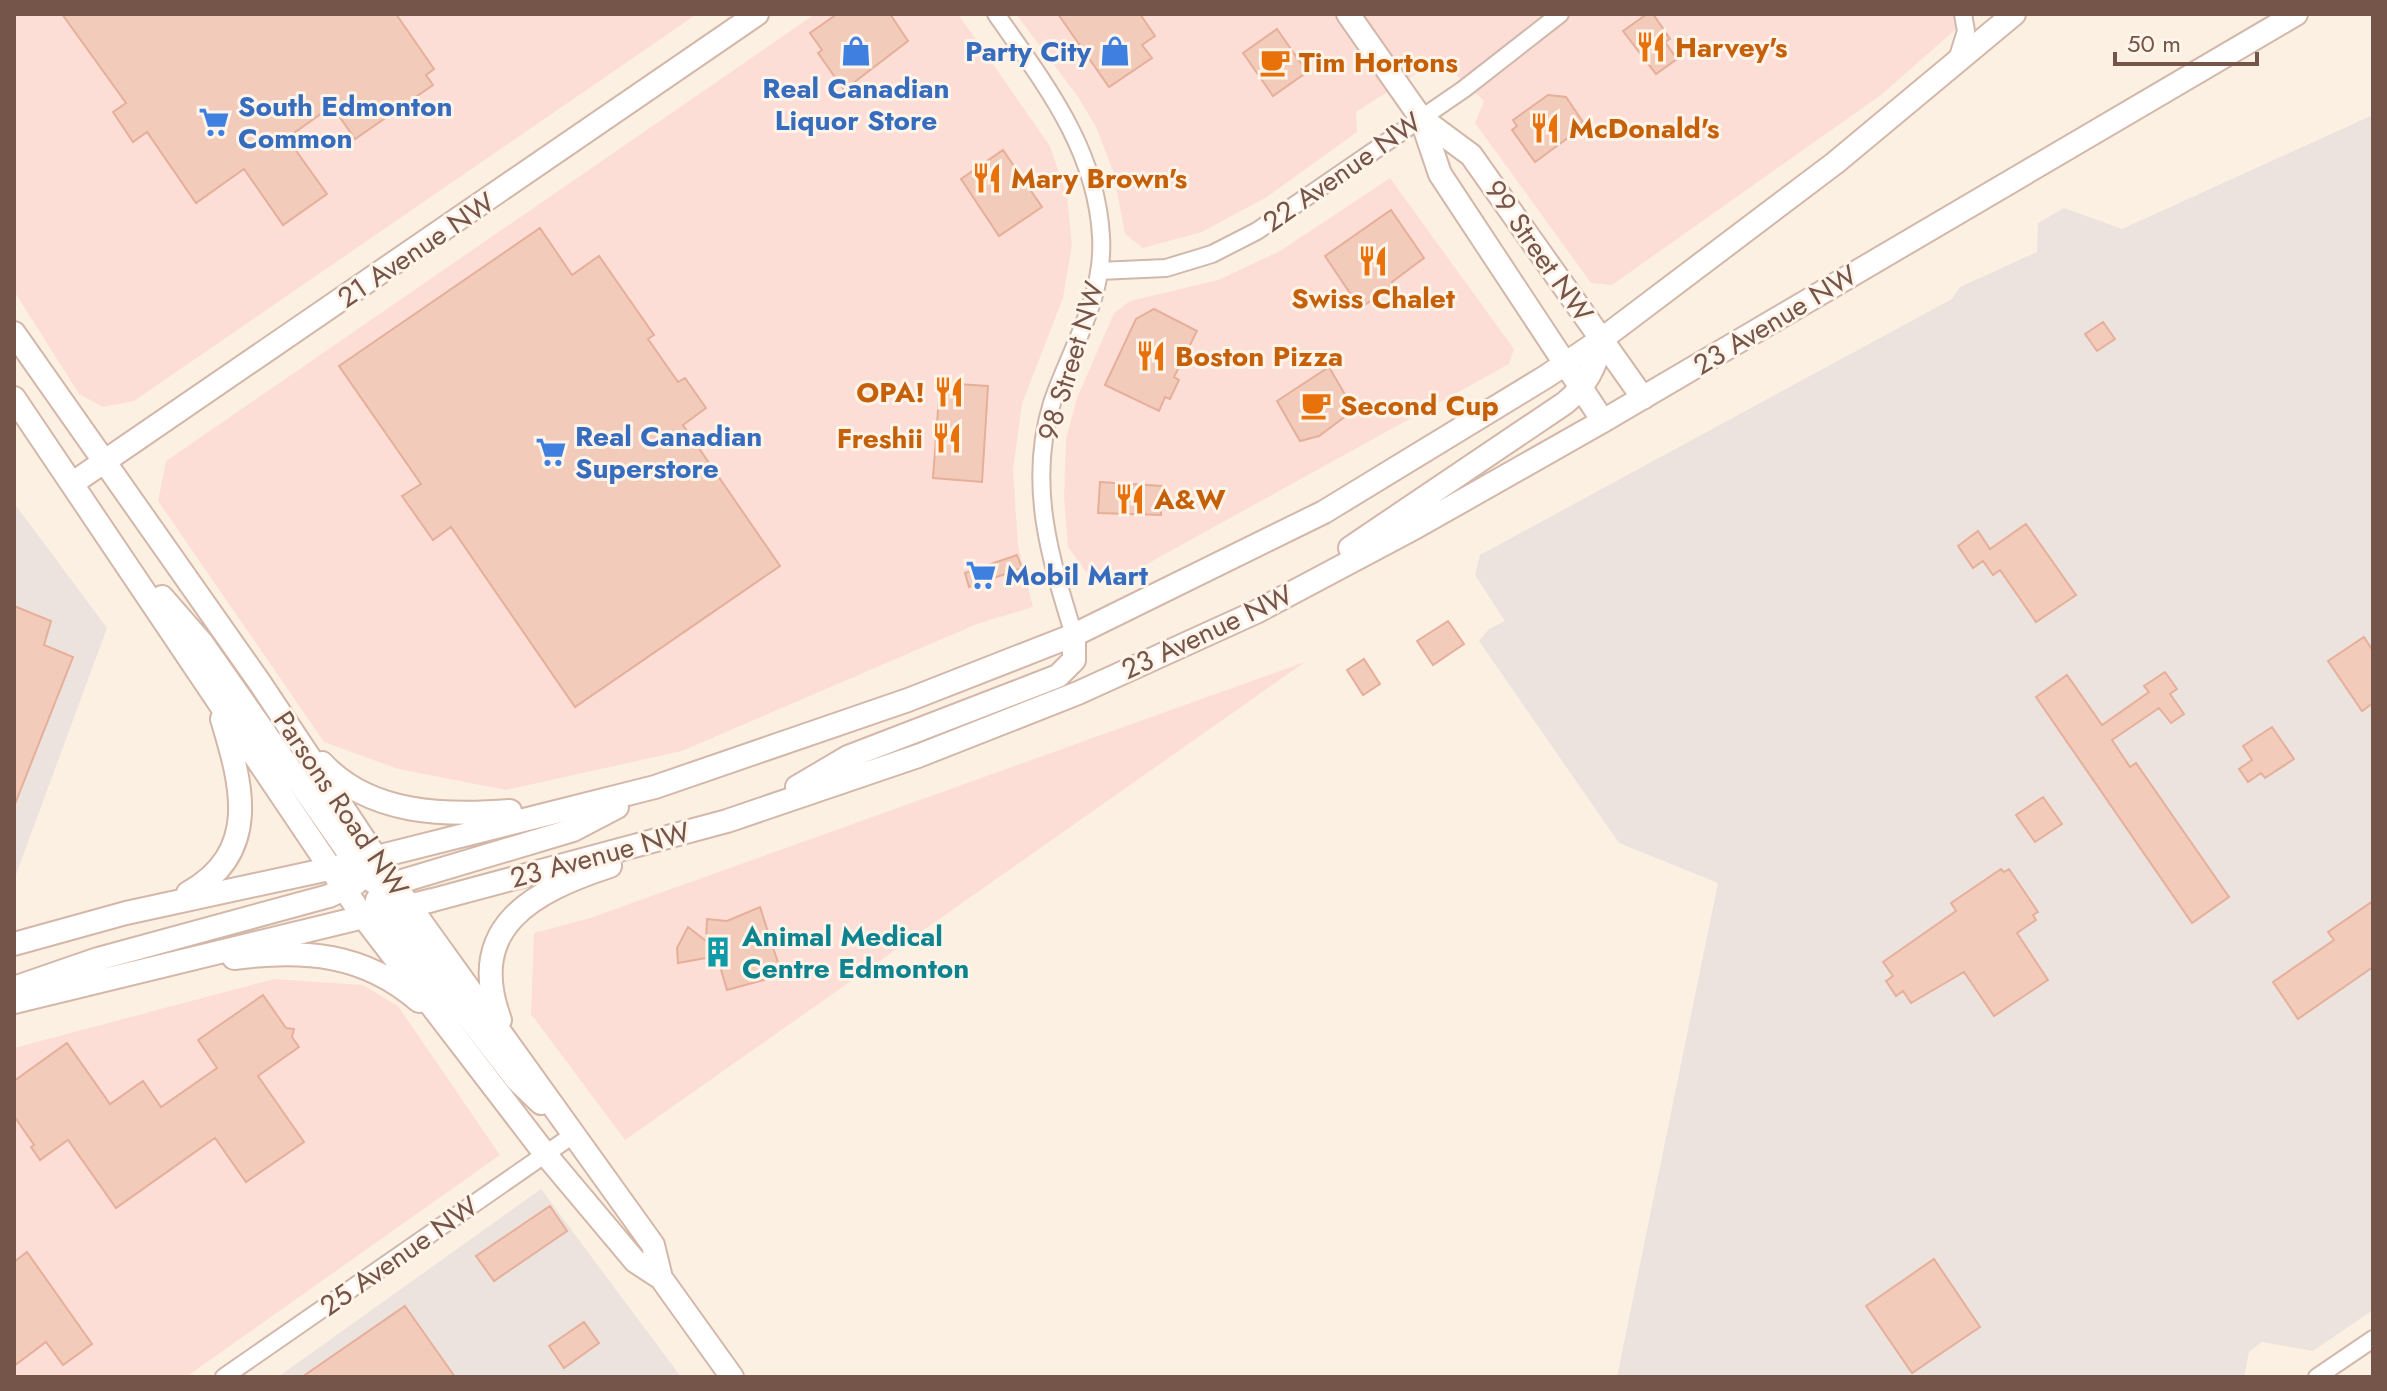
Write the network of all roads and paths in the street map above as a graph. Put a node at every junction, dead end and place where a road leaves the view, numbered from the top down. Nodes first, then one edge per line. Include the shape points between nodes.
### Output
1 (757, 14) edge
2 (996, 14) edge
3 (1348, 14) edge
4 (1560, 14) edge
5 (1963, 14) edge
6 (2014, 14) edge
7 (2296, 14) edge
8 (1955, 66) junction
9 (1421, 118) junction
10 (1099, 271) junction
11 (14, 333) edge
12 (1602, 339) junction
13 (1565, 364) junction
14 (1582, 389) junction
15 (14, 398) edge
16 (1643, 398) junction
17 (1603, 421) junction
18 (105, 462) junction
19 (73, 483) junction
20 (137, 579) junction
21 (1256, 612) junction
22 (1074, 635) junction
23 (260, 683) junction
24 (214, 693) junction
25 (655, 787) junction
26 (592, 804) junction
27 (755, 812) junction
28 (727, 821) junction
29 (329, 869) junction
30 (368, 885) junction
31 (169, 903) junction
32 (409, 905) junction
33 (14, 944) edge
34 (14, 988) edge
35 (14, 1004) edge
36 (533, 1076) junction
37 (486, 1077) junction
38 (568, 1128) junction
39 (546, 1155) junction
40 (661, 1278) junction
41 (2373, 1339) edge
42 (224, 1377) edge
43 (732, 1377) edge
44 (2317, 1377) edge

1 - 18 main road, 21 Avenue NW
2 - 10 street, 98 Street NW via 1063,111 1082,151 1099,220
3 - 9 main road, 99 Street NW
4 - 9 street, 22 Avenue NW
5 - 8 street via 1966,31
6 - 8 main road, 23 Avenue NW
7 - 16 main road, 23 Avenue NW
8 - 12 main road, 23 Avenue NW
9 - 10 street, 22 Avenue NW via 1234,244 1166,268
9 - 12 main road, 99 Street NW via 1471,155
9 - 13 main road, 99 Street NW via 1440,174
10 - 22 street, 98 Street NW via 1087,319 1053,403 1041,459 1047,547
11 - 18 main road, Parsons Road NW
12 - 13 main road, 23 Avenue NW
12 - 14 main road
12 - 16 main road, 99 Street NW
13 - 14 main road, 99 Street NW
13 - 22 main road, 23 Avenue NW via 1324,512
14 - 17 main road, 99 Street NW
14 - 21 main road
15 - 19 main road, Parsons Road NW
16 - 17 main road, 23 Avenue NW
17 - 21 main road, 23 Avenue NW
18 - 19 main road, 21 Avenue NW
18 - 23 main road, Parsons Road NW
19 - 20 main road, Parsons Road NW
20 - 24 main road, Parsons Road NW
20 - 30 main road via 187,623
21 - 27 main road, 23 Avenue NW via 1049,704
22 - 25 main road, 23 Avenue NW via 877,711
22 - 27 main road via 1074,660 1058,676 848,757
23 - 26 main road via 327,768 360,791 393,804 448,815
23 - 30 main road, Parsons Road NW
24 - 29 main road, Parsons Road NW
24 - 31 main road via 240,778 236,832 218,872
25 - 26 main road, 23 Avenue NW
25 - 30 main road via 573,830
26 - 30 main road, 23 Avenue NW
27 - 28 main road, 23 Avenue NW
28 - 32 main road, 23 Avenue NW
28 - 36 main road via 563,883 507,921 494,951 492,991 501,1022
29 - 30 main road, Parsons Road NW
29 - 31 main road
30 - 32 main road, 23 Avenue NW
30 - 34 main road via 98,959
30 - 35 main road, 23 Avenue NW
30 - 37 main road, Parsons Road NW
30 - 38 main road via 517,1080
31 - 33 main road
32 - 36 main road, Parsons Road NW
35 - 37 main road via 226,959 321,954 363,964 406,989
36 - 38 main road, Parsons Road NW
37 - 39 main road, Parsons Road NW
38 - 39 street, 25 Avenue NW
38 - 40 main road, Parsons Road NW via 653,1245
39 - 40 main road, Parsons Road NW via 635,1261
39 - 42 street, 25 Avenue NW
40 - 43 main road, Parsons Road NW
41 - 44 street

